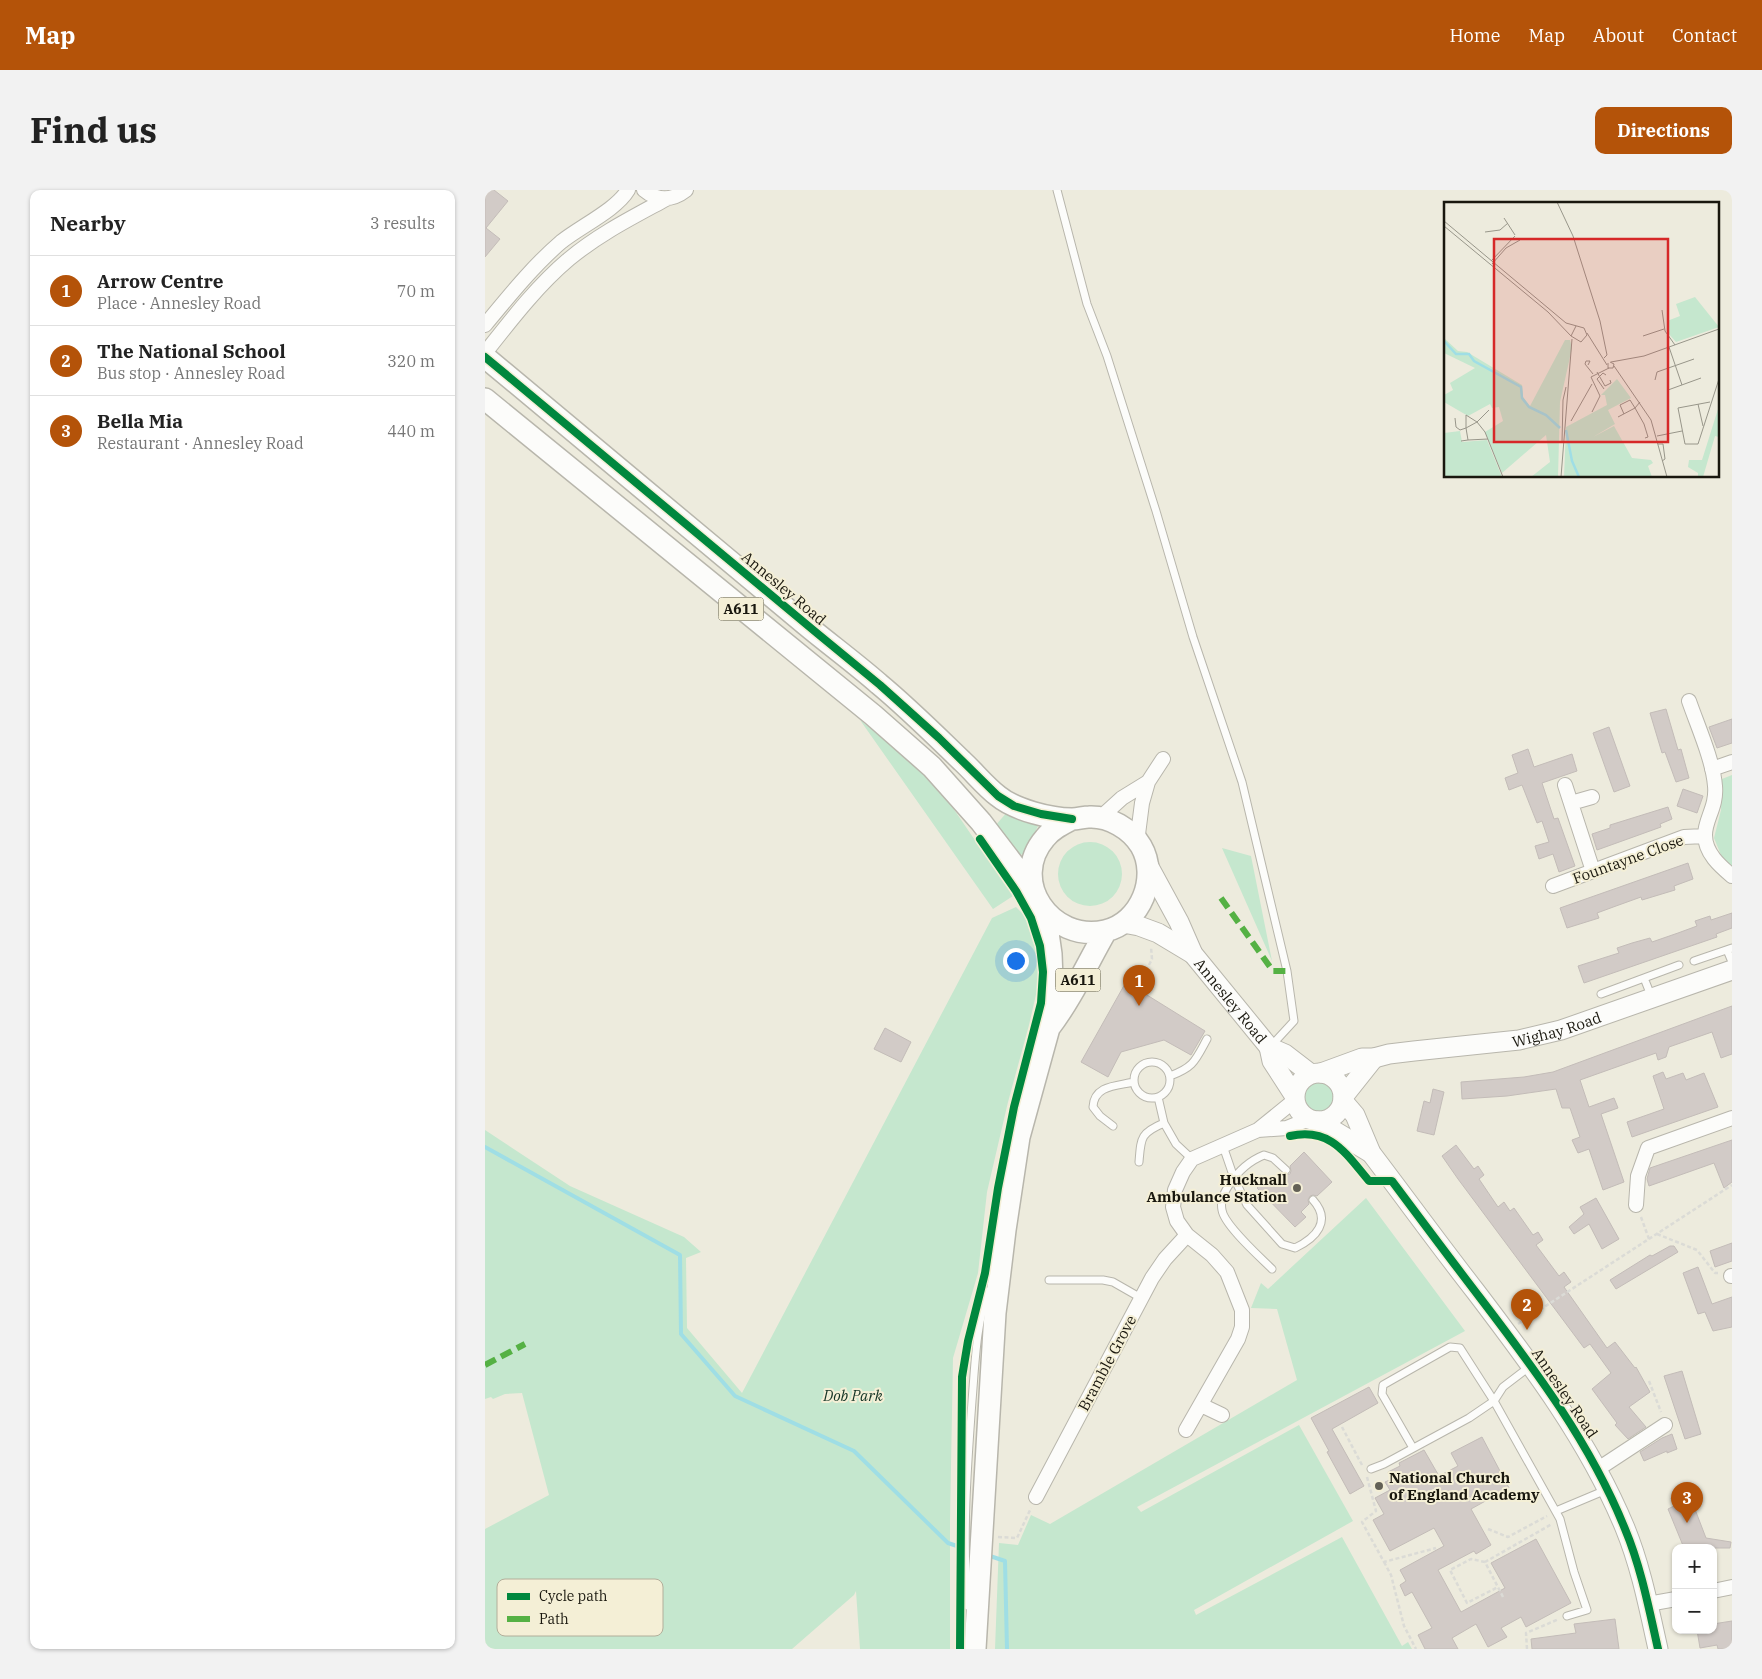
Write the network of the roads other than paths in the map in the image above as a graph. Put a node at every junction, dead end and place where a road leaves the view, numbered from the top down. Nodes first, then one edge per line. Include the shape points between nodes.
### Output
1 (628, 190) edge
2 (644, 190) edge
3 (686, 190) edge
4 (1057, 190) edge
5 (667, 199) junction
6 (485, 325) edge
7 (485, 353) edge
8 (485, 357) edge
9 (485, 399) edge
10 (1689, 701) dead end
11 (1163, 759) dead end
12 (1732, 762) edge
13 (1712, 769) junction
14 (1148, 782) junction
15 (1565, 785) dead end
16 (1592, 797) dead end
17 (1571, 804) junction
18 (1101, 818) junction
19 (1072, 819) junction
20 (1705, 836) junction
21 (1137, 842) junction
22 (1148, 865) junction
23 (1593, 871) junction
24 (1732, 876) edge
25 (1553, 886) dead end
26 (1033, 890) junction
27 (1045, 912) junction
28 (1114, 927) junction
29 (1730, 949) edge
30 (1193, 954) junction
31 (1694, 961) dead end
32 (1732, 962) edge
33 (1679, 965) dead end
34 (1732, 970) edge
35 (1644, 978) junction
36 (1601, 994) dead end
37 (1652, 998) junction
38 (1049, 1028) junction
39 (1207, 1039) dead end
40 (1269, 1048) junction
41 (1375, 1058) junction
42 (1316, 1073) junction
43 (1170, 1076) junction
44 (1134, 1082) junction
45 (1158, 1097) junction
46 (1295, 1098) junction
47 (1343, 1099) junction
48 (1732, 1118) edge
49 (1313, 1120) junction
50 (1164, 1123) junction
51 (1113, 1126) dead end
52 (1258, 1130) junction
53 (1223, 1146) junction
54 (1371, 1153) junction
55 (1192, 1159) junction
56 (1139, 1162) dead end
57 (1286, 1170) dead end
58 (1234, 1178) junction
59 (1313, 1200) dead end
60 (1636, 1205) road end
61 (1187, 1235) junction
62 (1272, 1269) dead end
63 (1049, 1280) dead end
64 (1141, 1298) junction
65 (1531, 1365) junction
66 (1494, 1402) junction
67 (1201, 1405) junction
68 (1222, 1415) dead end
69 (1665, 1425) road end
70 (1186, 1430) dead end
71 (1413, 1448) junction
72 (1371, 1469) dead end
73 (1598, 1469) junction
74 (1608, 1489) junction
75 (1035, 1499) road end
76 (1556, 1511) junction
77 (1732, 1587) edge
78 (1717, 1590) edge
79 (1672, 1600) edge
80 (1648, 1604) junction
81 (1567, 1616) road end
82 (973, 1649) edge
83 (1658, 1649) edge

1 - 6 street via 618,203 557,246
2 - 5 street via 651,196
3 - 5 street
4 - 40 lane via 1087,304 1107,356 1193,637 1242,782 1287,971 1294,1021
5 - 7 street via 613,228 569,259 533,293
8 - 19 main road, Annesley Road / A611 via 880,684 998,796 1014,806
9 - 26 main road, A611 via 873,715 932,767 981,822
10 - 13 street
11 - 14 street
12 - 13 street
13 - 20 street via 1715,802
14 - 18 street via 1122,798
14 - 21 street
15 - 17 street
16 - 17 street
17 - 23 street
18 - 19 main road
18 - 21 main road via 1128,831
19 - 26 main road via 1056,827 1043,840 1031,873
20 - 23 street, Fountayne Close via 1685,838
20 - 24 street via 1717,864
21 - 22 main road
22 - 28 main road via 1144,898 1135,912
22 - 30 main road, Annesley Road
23 - 25 street, Fountayne Close
26 - 27 main road
27 - 28 main road via 1073,931 1089,933
27 - 38 main road, A611 via 1051,963
28 - 30 main road, Annesley Road via 1139,926 1158,933
28 - 38 main road, A611
29 - 31 lane
29 - 32 lane
30 - 40 main road, Annesley Road
33 - 35 lane
34 - 37 main road, Wighay Road
35 - 36 lane
35 - 37 lane
37 - 41 main road, Wighay Road via 1553,1032 1519,1040
38 - 82 main road, A611 via 1019,1137 995,1313
39 - 43 lane via 1194,1063
40 - 42 main road, Annesley Road
40 - 46 main road, Annesley Road via 1272,1061
41 - 42 main road, Wighay Road via 1362,1058
41 - 47 main road
42 - 46 main road via 1299,1082
42 - 47 main road via 1337,1080
43 - 44 lane via 1164,1066 1149,1062 1136,1072
43 - 45 lane via 1169,1086
44 - 45 lane via 1143,1095
44 - 51 lane via 1106,1088 1097,1092 1093,1099 1093,1107
45 - 50 lane
46 - 49 main road via 1301,1114
46 - 52 street
47 - 49 main road via 1334,1116 1327,1120
47 - 54 main road, Annesley Road via 1355,1115
48 - 60 street via 1648,1148 1637,1176
49 - 52 street via 1287,1128
49 - 54 main road, Annesley Road
50 - 55 lane via 1176,1144
50 - 56 lane via 1149,1130 1141,1140
52 - 53 street
53 - 55 street
53 - 58 lane
54 - 65 main road, Annesley Road
55 - 61 street via 1178,1181 1173,1198 1175,1214
57 - 58 lane via 1273,1158 1263,1155 1250,1160
58 - 59 lane via 1247,1205 1282,1244 1295,1248 1307,1243 1323,1219
58 - 62 lane via 1222,1197 1222,1211 1227,1222
61 - 64 street, Bramble Grove via 1165,1259
61 - 67 street via 1227,1272 1242,1310 1238,1339
63 - 64 lane via 1103,1280
64 - 75 street, Bramble Grove
65 - 66 lane via 1503,1387
65 - 73 main road, Annesley Road
66 - 71 lane
66 - 71 lane via 1460,1348 1450,1348 1383,1385 1382,1394
66 - 76 lane
67 - 68 street
67 - 70 street
69 - 73 street
71 - 72 lane
73 - 74 main road, Annesley Road
74 - 76 lane
74 - 80 main road, Annesley Road via 1632,1547
76 - 81 lane via 1587,1610
77 - 78 street
79 - 80 street
80 - 83 main road, Annesley Road

